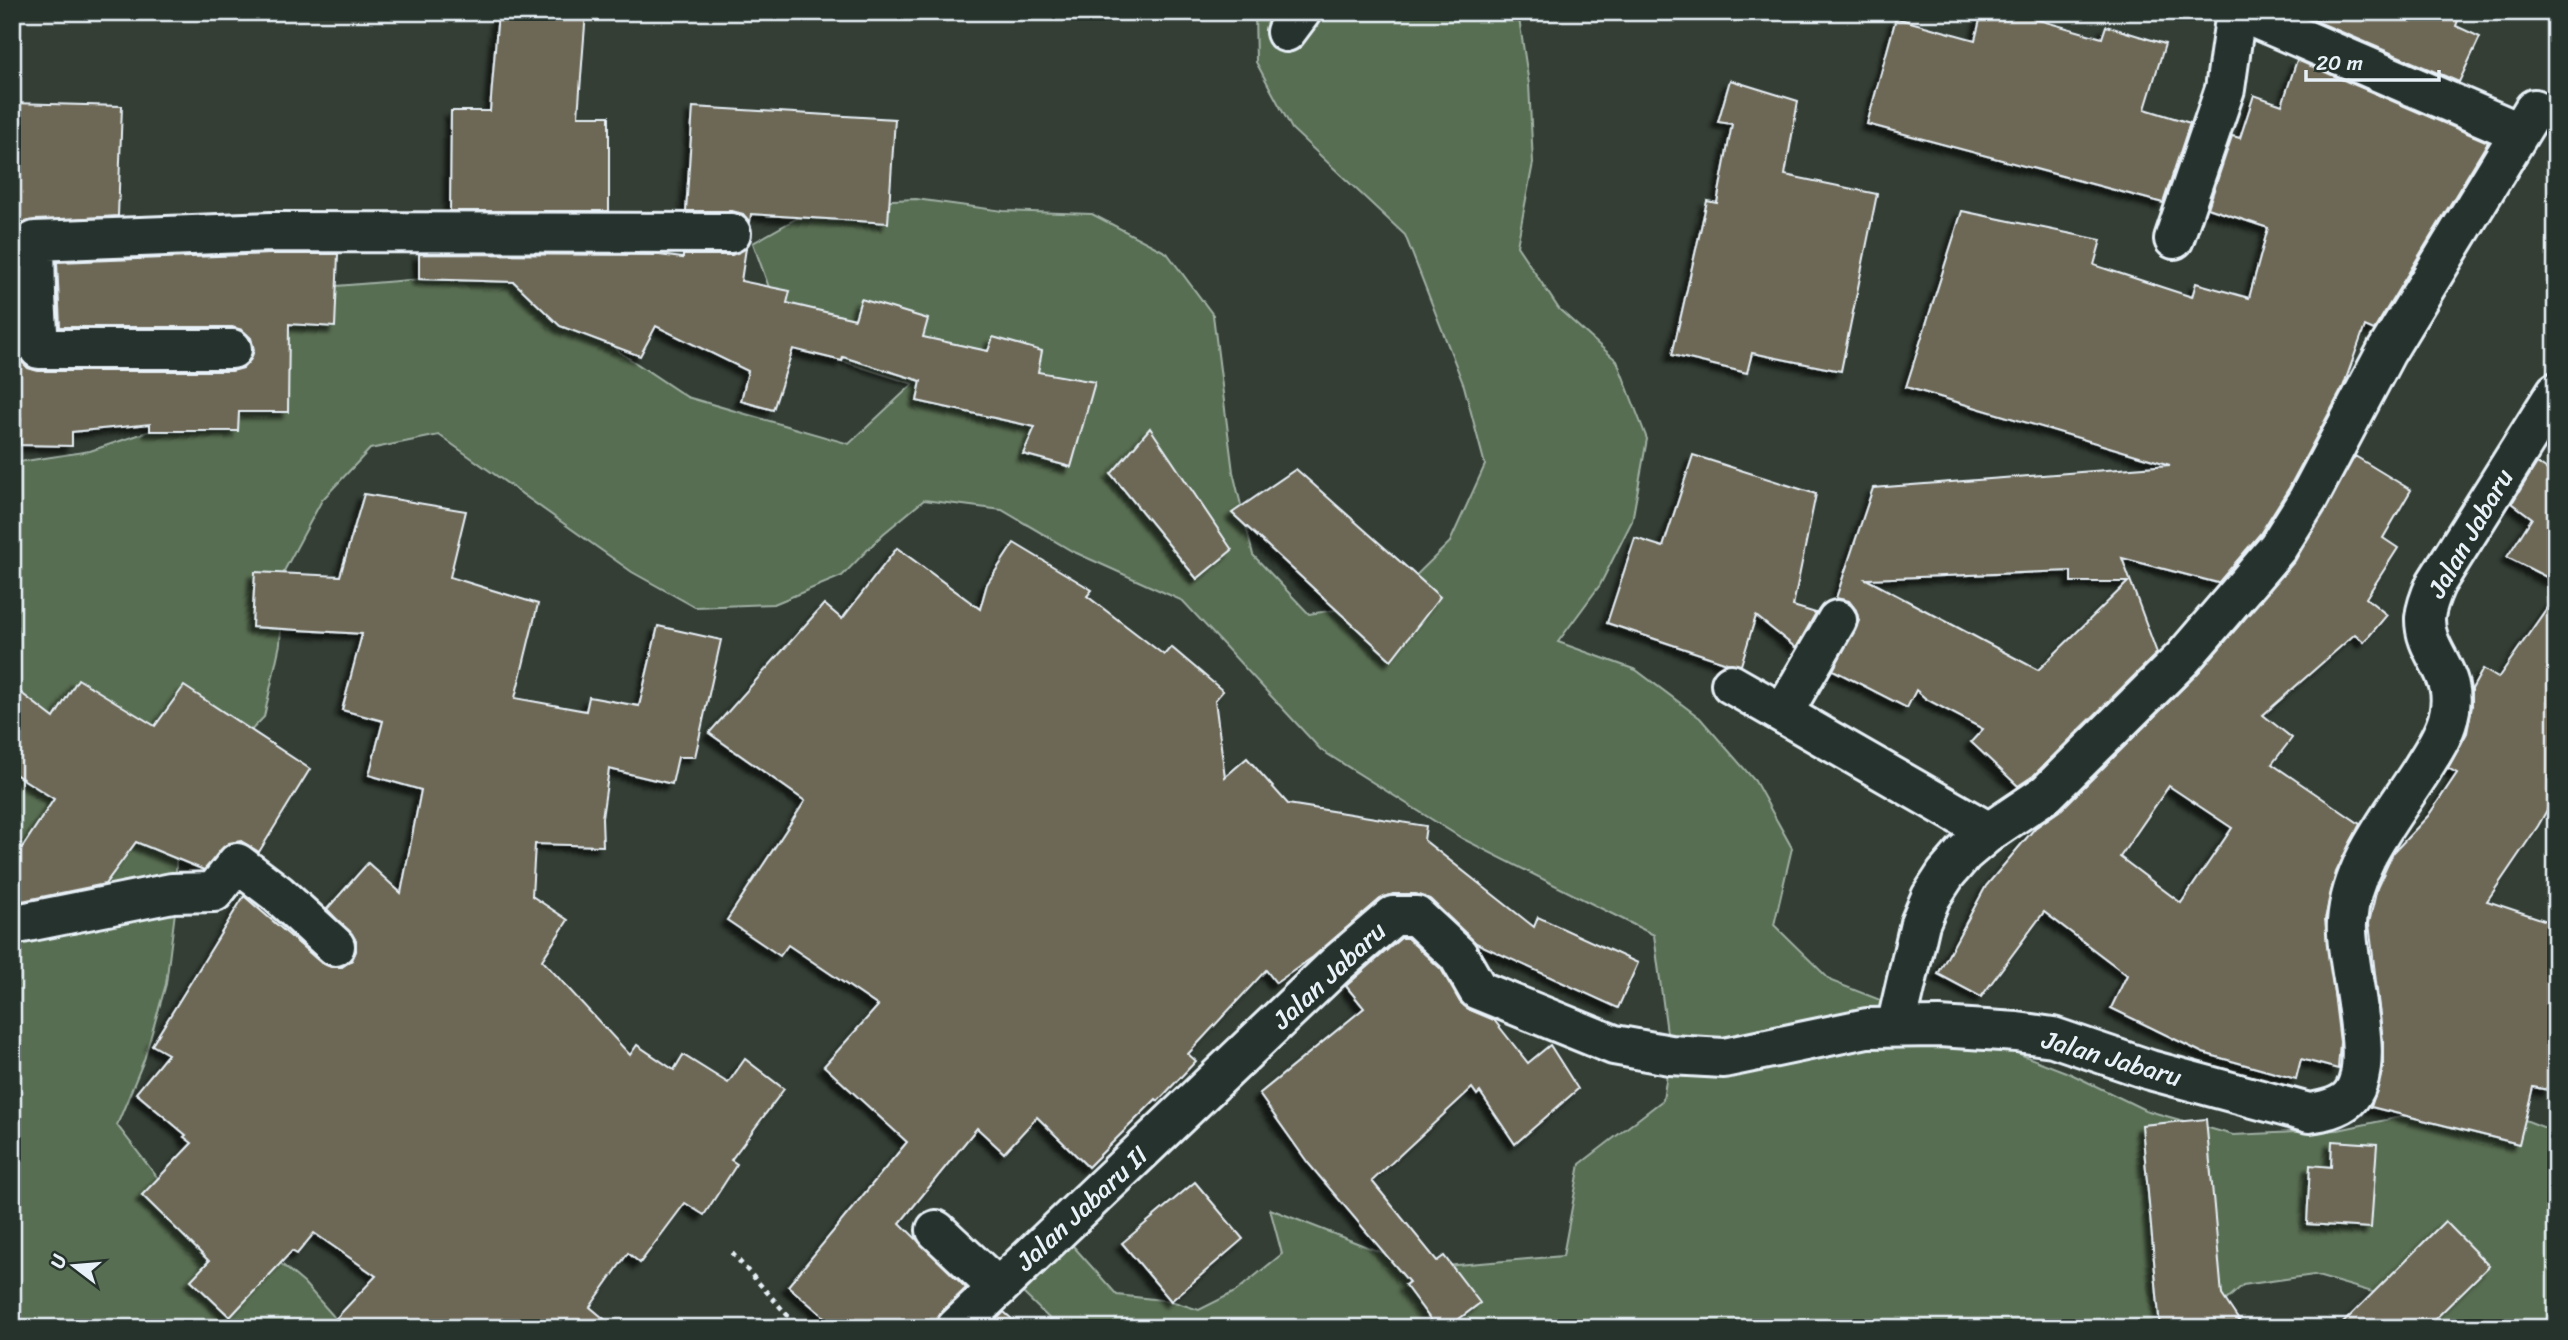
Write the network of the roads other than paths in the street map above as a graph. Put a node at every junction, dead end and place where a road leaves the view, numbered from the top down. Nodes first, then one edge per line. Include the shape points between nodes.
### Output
1 (2238, 12) edge
2 (731, 233) dead end
3 (2174, 239) dead end
4 (24, 296) edge
5 (232, 349) dead end
6 (2556, 392) edge
7 (1836, 620) dead end
8 (1731, 684) dead end
9 (1783, 713) junction
10 (1989, 832) junction
11 (12, 925) edge
12 (335, 946) dead end
13 (1896, 1027) junction
14 (1209, 1089) joint
15 (936, 1230) dead end
16 (998, 1288) junction
17 (957, 1328) edge

1 - 3 street via 2225,89
1 - 10 street via 2527,121 2386,352 2278,547 2183,658 2056,783
2 - 4 street via 271,232 35,241
4 - 5 street via 39,349
6 - 13 street, Jalan Jabaru via 2436,583 2428,603 2428,637 2451,683 2448,720 2356,879 2347,924 2362,1061 2358,1084 2348,1099 2309,1113 2150,1070 2053,1037
7 - 9 street
8 - 9 street
9 - 10 street
10 - 13 street via 1964,853 1931,897 1920,923
11 - 12 street via 172,893 214,892 237,863
13 - 14 street, Jalan Jabaru via 1838,1033 1724,1058 1614,1045 1478,990 1458,955 1416,916 1393,916
14 - 16 street, Jalan Jabaru II
15 - 16 street
16 - 17 street, Jalan Jabaru II

